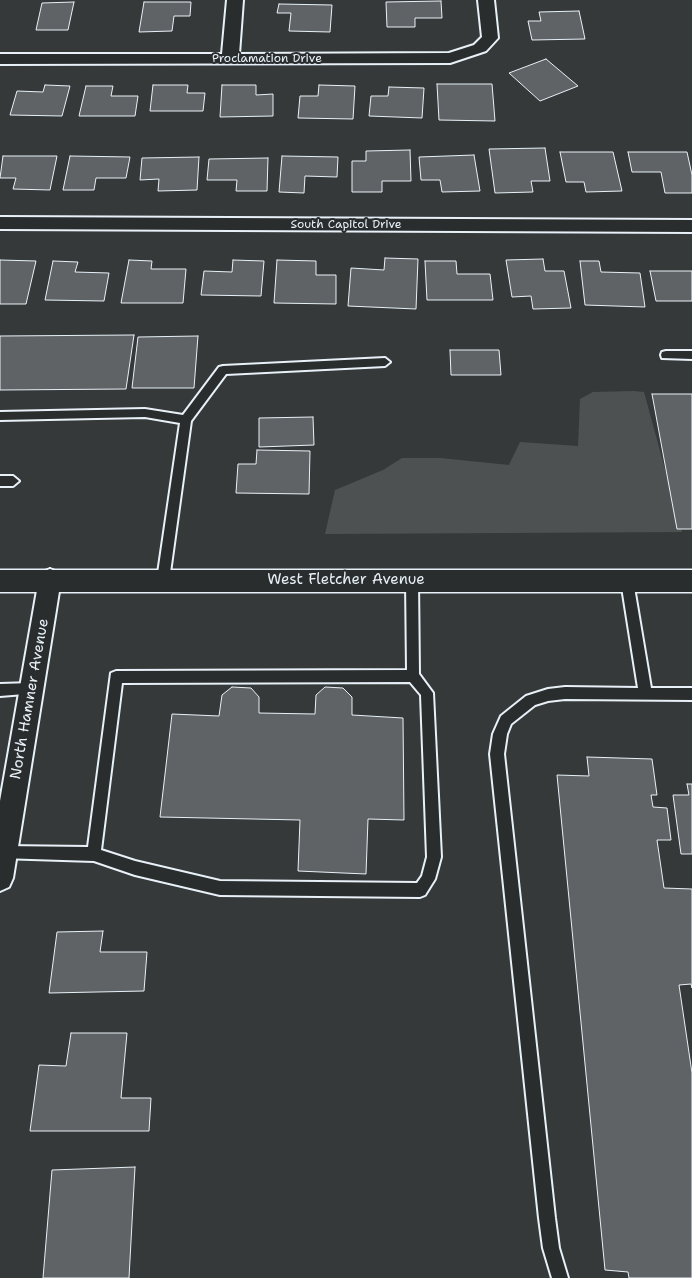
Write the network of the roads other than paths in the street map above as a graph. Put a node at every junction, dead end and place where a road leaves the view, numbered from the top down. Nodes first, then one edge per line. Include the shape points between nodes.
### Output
1 (235, 0) edge
2 (486, 0) edge
3 (0, 59) edge
4 (230, 59) junction
5 (0, 223) edge
6 (692, 226) edge
7 (666, 355) dead end
8 (692, 355) edge
9 (385, 362) dead end
10 (0, 416) edge
11 (186, 420) junction
12 (0, 481) edge
13 (13, 481) dead end
14 (50, 579) junction
15 (163, 580) junction
16 (412, 580) junction
17 (627, 580) junction
18 (692, 580) edge
19 (0, 581) edge
20 (413, 676) junction
21 (32, 689) junction
22 (0, 690) edge
23 (645, 693) junction
24 (692, 694) edge
25 (4, 852) junction
26 (94, 854) junction
27 (0, 878) edge
28 (560, 1278) edge

1 - 4 street
2 - 4 street, Proclamation Drive via 490,38 480,48 450,58
3 - 4 street, Proclamation Drive
5 - 6 street, South Capitol Drive
7 - 8 lane
9 - 11 lane via 223,370
10 - 11 lane via 145,413
11 - 15 lane
12 - 13 lane
14 - 15 main road, West Fletcher Avenue
14 - 19 main road, West Fletcher Avenue
14 - 21 street, North Hamner Avenue
15 - 16 main road, West Fletcher Avenue
16 - 17 main road, West Fletcher Avenue
16 - 20 lane
17 - 18 main road, West Fletcher Avenue
17 - 23 lane
20 - 26 lane via 116,677
20 - 26 lane via 427,693 434,857 428,880 420,890 220,888 135,868
21 - 22 lane
21 - 25 street, North Hamner Avenue
23 - 24 lane
23 - 28 lane via 565,693 531,700 506,720 497,754 546,1218
25 - 26 lane
25 - 27 street, North Hamner Avenue

